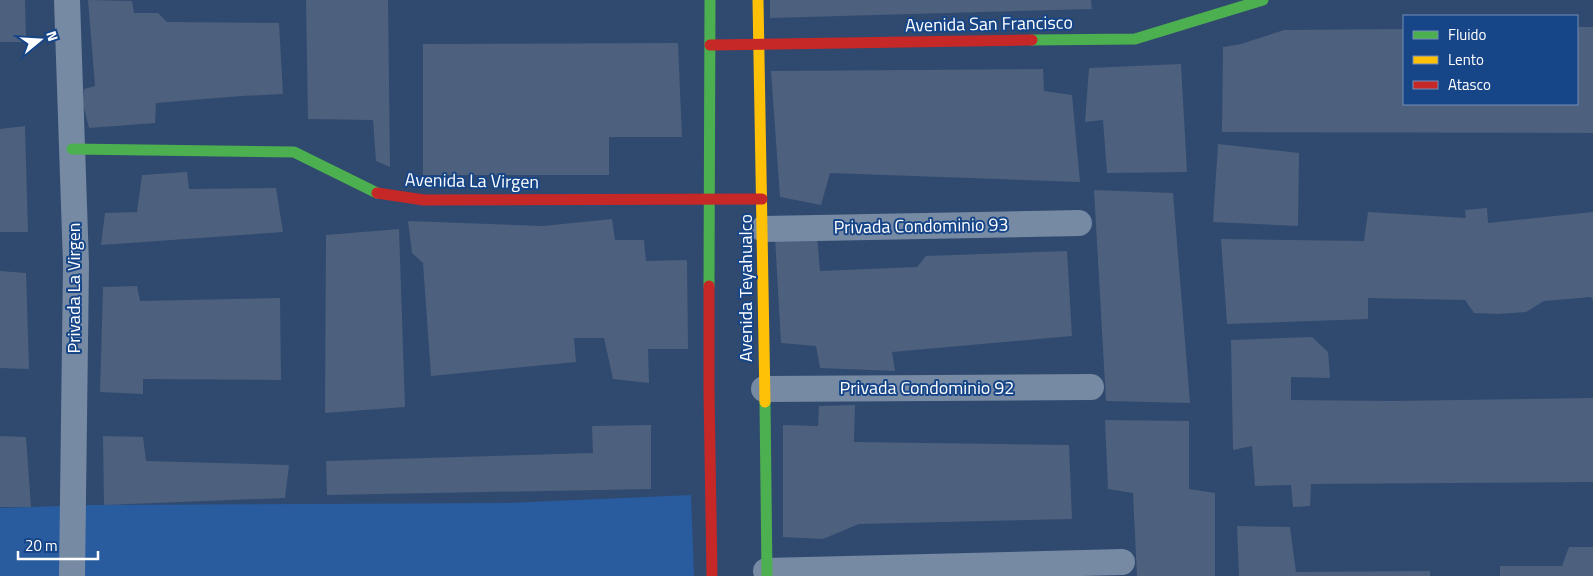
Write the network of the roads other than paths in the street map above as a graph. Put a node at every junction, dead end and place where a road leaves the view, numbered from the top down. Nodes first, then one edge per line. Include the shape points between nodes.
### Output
1 (66, 0) edge
2 (710, 0) edge
3 (758, 0) edge
4 (1263, 0) edge
5 (710, 45) junction
6 (758, 45) junction
7 (72, 149) junction
8 (709, 199) junction
9 (762, 199) junction
10 (1079, 223) dead end
11 (763, 229) junction
12 (1091, 387) dead end
13 (764, 389) junction
14 (1122, 562) dead end
15 (767, 573) edge
16 (72, 576) edge
17 (712, 576) edge

1 - 7 street, Privada La Virgen
2 - 5 street, Avenida Teyahualco
3 - 6 street, Avenida Teyahualco
4 - 6 street, Avenida San Francisco via 1135,39
5 - 6 street, Avenida San Francisco
5 - 8 street, Avenida Teyahualco
6 - 9 street, Avenida Teyahualco
7 - 8 street, Avenida La Virgen via 294,152 376,194 424,200
7 - 16 street, Privada La Virgen via 76,264
8 - 9 street, Avenida La Virgen
8 - 17 street, Avenida Teyahualco
9 - 11 street, Avenida Teyahualco
10 - 11 street, Privada Condominio 93
11 - 13 street, Avenida Teyahualco
12 - 13 street, Privada Condominio 92
13 - 15 street, Avenida Teyahualco
14 - 15 street

